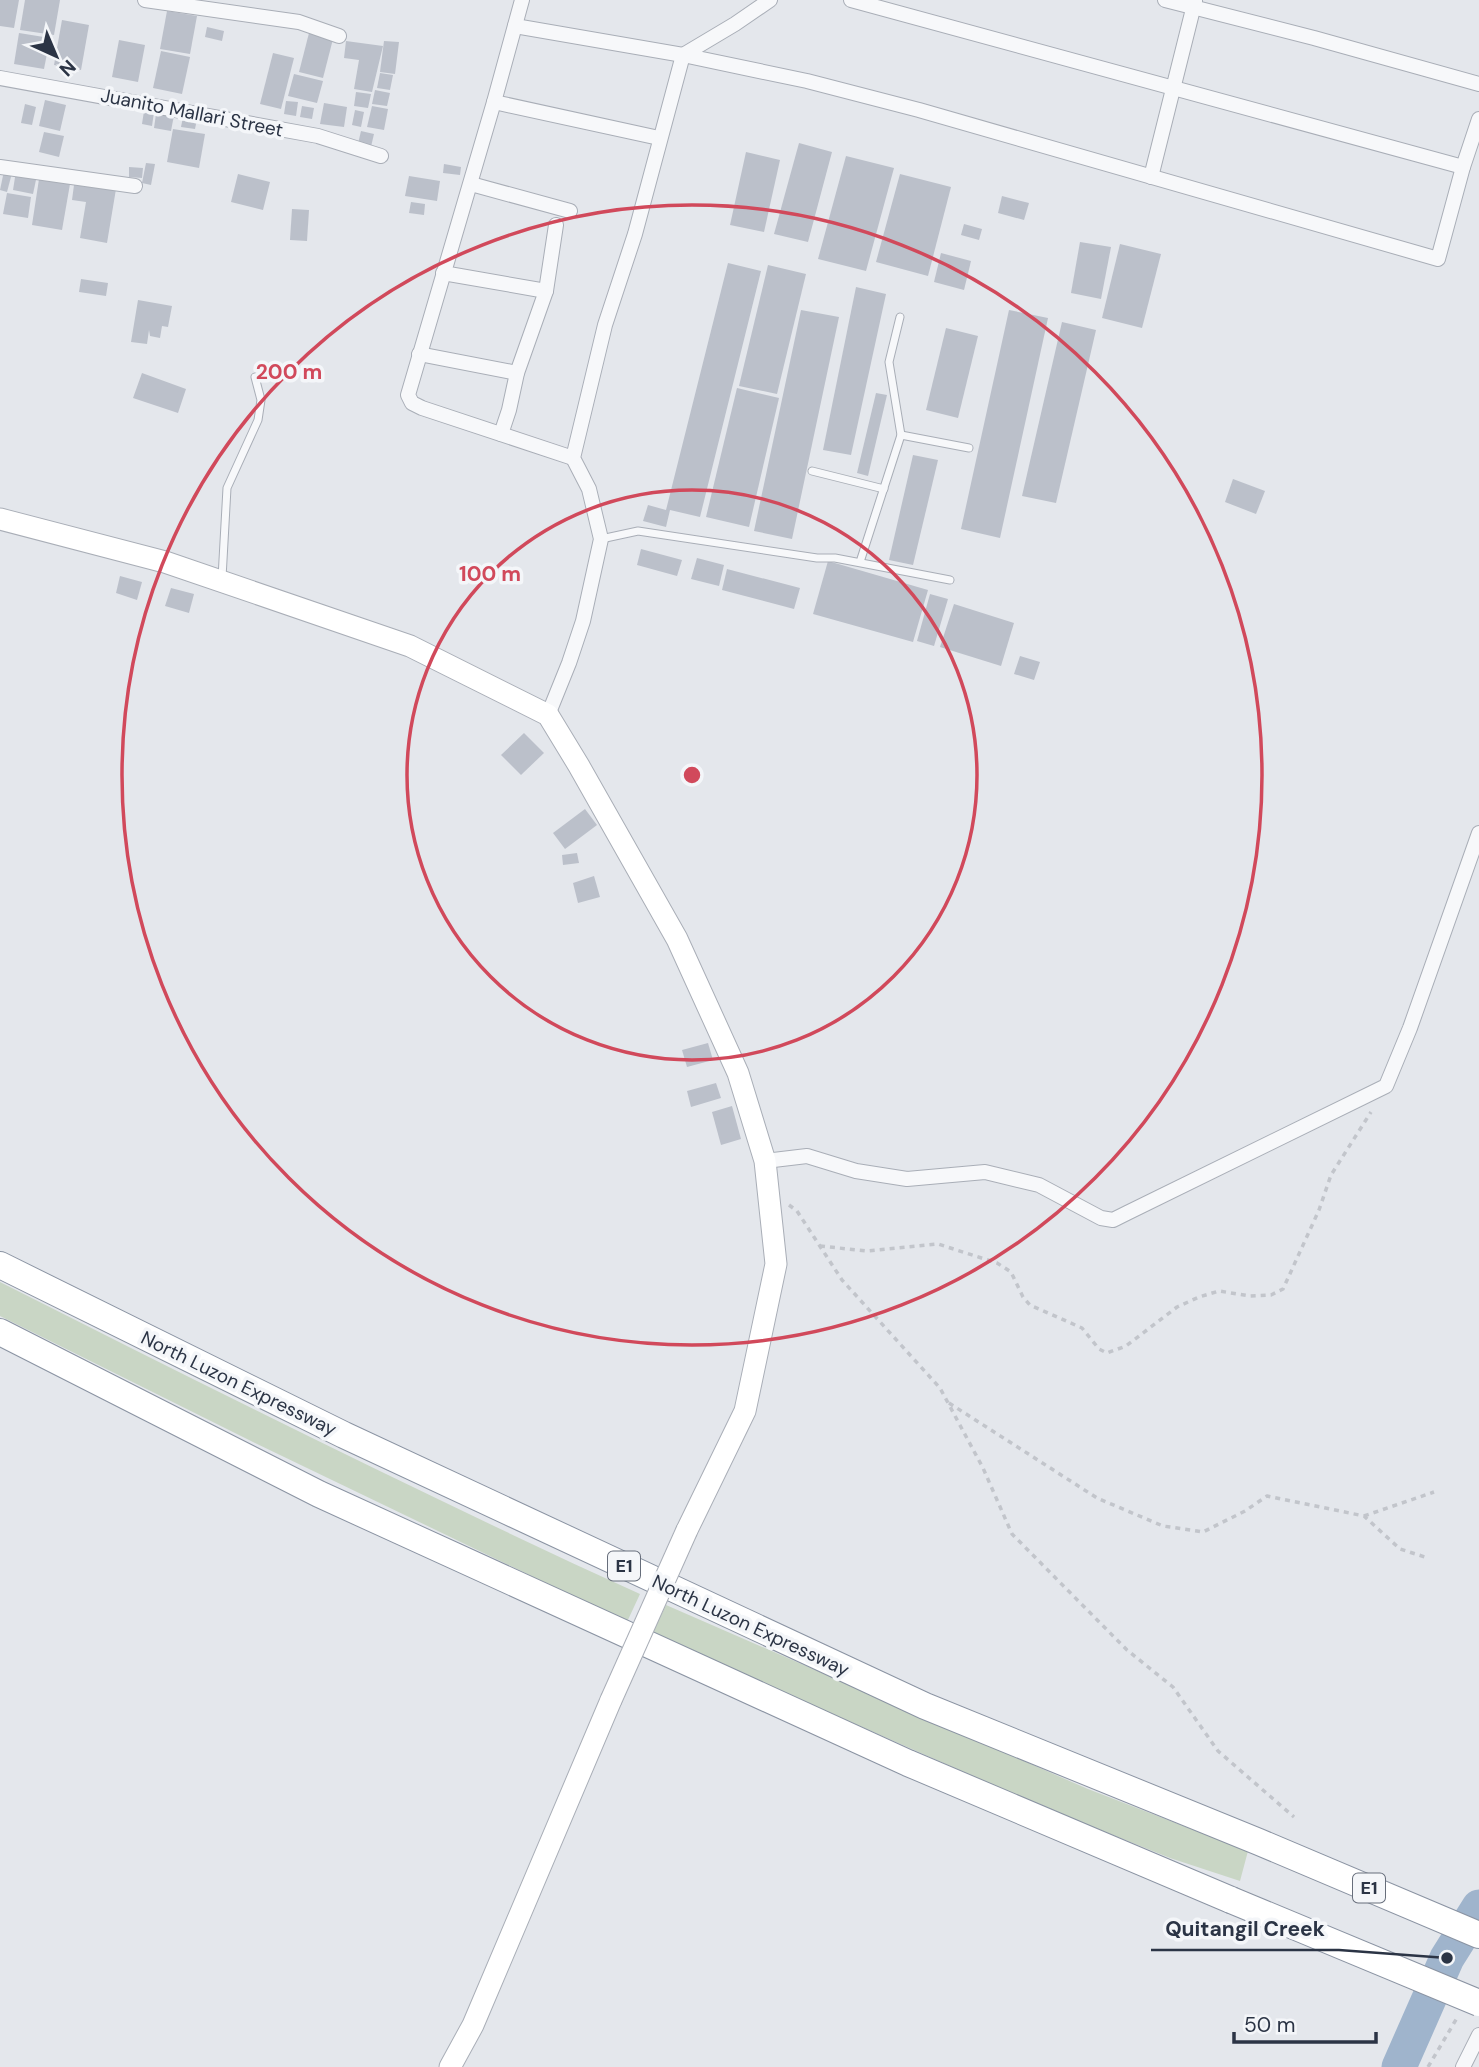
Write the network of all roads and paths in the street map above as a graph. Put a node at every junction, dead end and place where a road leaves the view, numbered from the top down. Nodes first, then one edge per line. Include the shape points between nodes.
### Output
1 (145, 0) edge
2 (522, 0) edge
3 (770, 0) edge
4 (851, 0) edge
5 (1164, 0) edge
6 (1194, 4) edge
7 (515, 26) junction
8 (338, 36) dead end
9 (683, 55) junction
10 (0, 78) edge
11 (1479, 85) edge
12 (1172, 89) junction
13 (494, 102) junction
14 (1479, 119) edge
15 (659, 138) junction
16 (381, 156) dead end
17 (0, 167) edge
18 (1463, 167) junction
19 (1151, 177) junction
20 (471, 184) junction
21 (135, 186) dead end
22 (570, 212) dead end
23 (556, 225) dead end
24 (443, 273) junction
25 (546, 291) junction
26 (900, 317) dead end
27 (419, 354) junction
28 (517, 373) junction
29 (255, 377) dead end
30 (501, 434) junction
31 (901, 436) junction
32 (970, 448) dead end
33 (573, 458) junction
34 (812, 471) dead end
35 (884, 489) junction
36 (0, 519) edge
37 (601, 539) junction
38 (860, 562) junction
39 (950, 580) dead end
40 (222, 582) junction
41 (548, 715) junction
42 (1479, 833) edge
43 (1386, 1086) junction
44 (765, 1161) junction
45 (769, 1192) junction
46 (820, 1246) junction
47 (0, 1265) edge
48 (0, 1332) edge
49 (948, 1402) junction
50 (1434, 1492) dead end
51 (1364, 1516) junction
52 (1428, 1558) dead end
53 (1294, 1817) dead end
54 (1479, 1935) edge
55 (1469, 2008) edge
56 (1479, 2035) edge
57 (450, 2067) edge
58 (1428, 2067) edge
59 (1463, 2067) edge

1 - 8 street via 299,22
2 - 7 street
3 - 9 street
4 - 12 street
5 - 6 street
6 - 11 street
6 - 12 street
7 - 9 street
7 - 13 street
9 - 15 street
9 - 19 street via 881,100
10 - 16 street, Juanito Mallari Street via 318,136
12 - 18 street
12 - 19 street
13 - 15 street
13 - 20 street
14 - 18 street
15 - 33 street
17 - 21 street
18 - 19 street via 1438,258
20 - 22 street
20 - 24 street
23 - 25 street
24 - 25 street
24 - 27 street
25 - 28 street
26 - 31 lane via 889,362
27 - 28 street
27 - 30 street via 408,395 412,403
28 - 30 street
29 - 40 lane via 261,400 258,420 227,488
30 - 33 street
31 - 32 lane
31 - 35 lane
33 - 37 street via 589,489
34 - 35 lane
35 - 38 lane
36 - 40 street via 165,562
37 - 38 lane via 638,531
37 - 41 street via 583,621
38 - 39 lane
40 - 41 street via 410,646
41 - 44 street via 677,939 738,1073
42 - 43 street
43 - 44 street via 1113,1220 1039,1185 985,1172 907,1179 856,1171 807,1156
43 - 46 path via 1331,1175 1283,1289 1271,1295 1219,1291 1199,1297 1177,1307 1114,1352 1099,1349 1082,1328 1030,1305 1011,1272 997,1263 939,1244 867,1251
44 - 45 street
45 - 46 path via 797,1211
45 - 57 street, bridge via 776,1264 745,1411 687,1530 473,2025
46 - 49 path via 842,1280
47 - 54 highway, North Luzon Expressway / E1 via 344,1435 925,1706
48 - 55 highway, bridge via 319,1493 908,1763 1231,1900
49 - 51 path via 1097,1498 1163,1526 1203,1532 1267,1496
49 - 53 path via 1012,1534 1127,1650 1173,1687 1218,1751
50 - 51 path
51 - 52 path via 1400,1549
55 - 58 path
56 - 59 street

